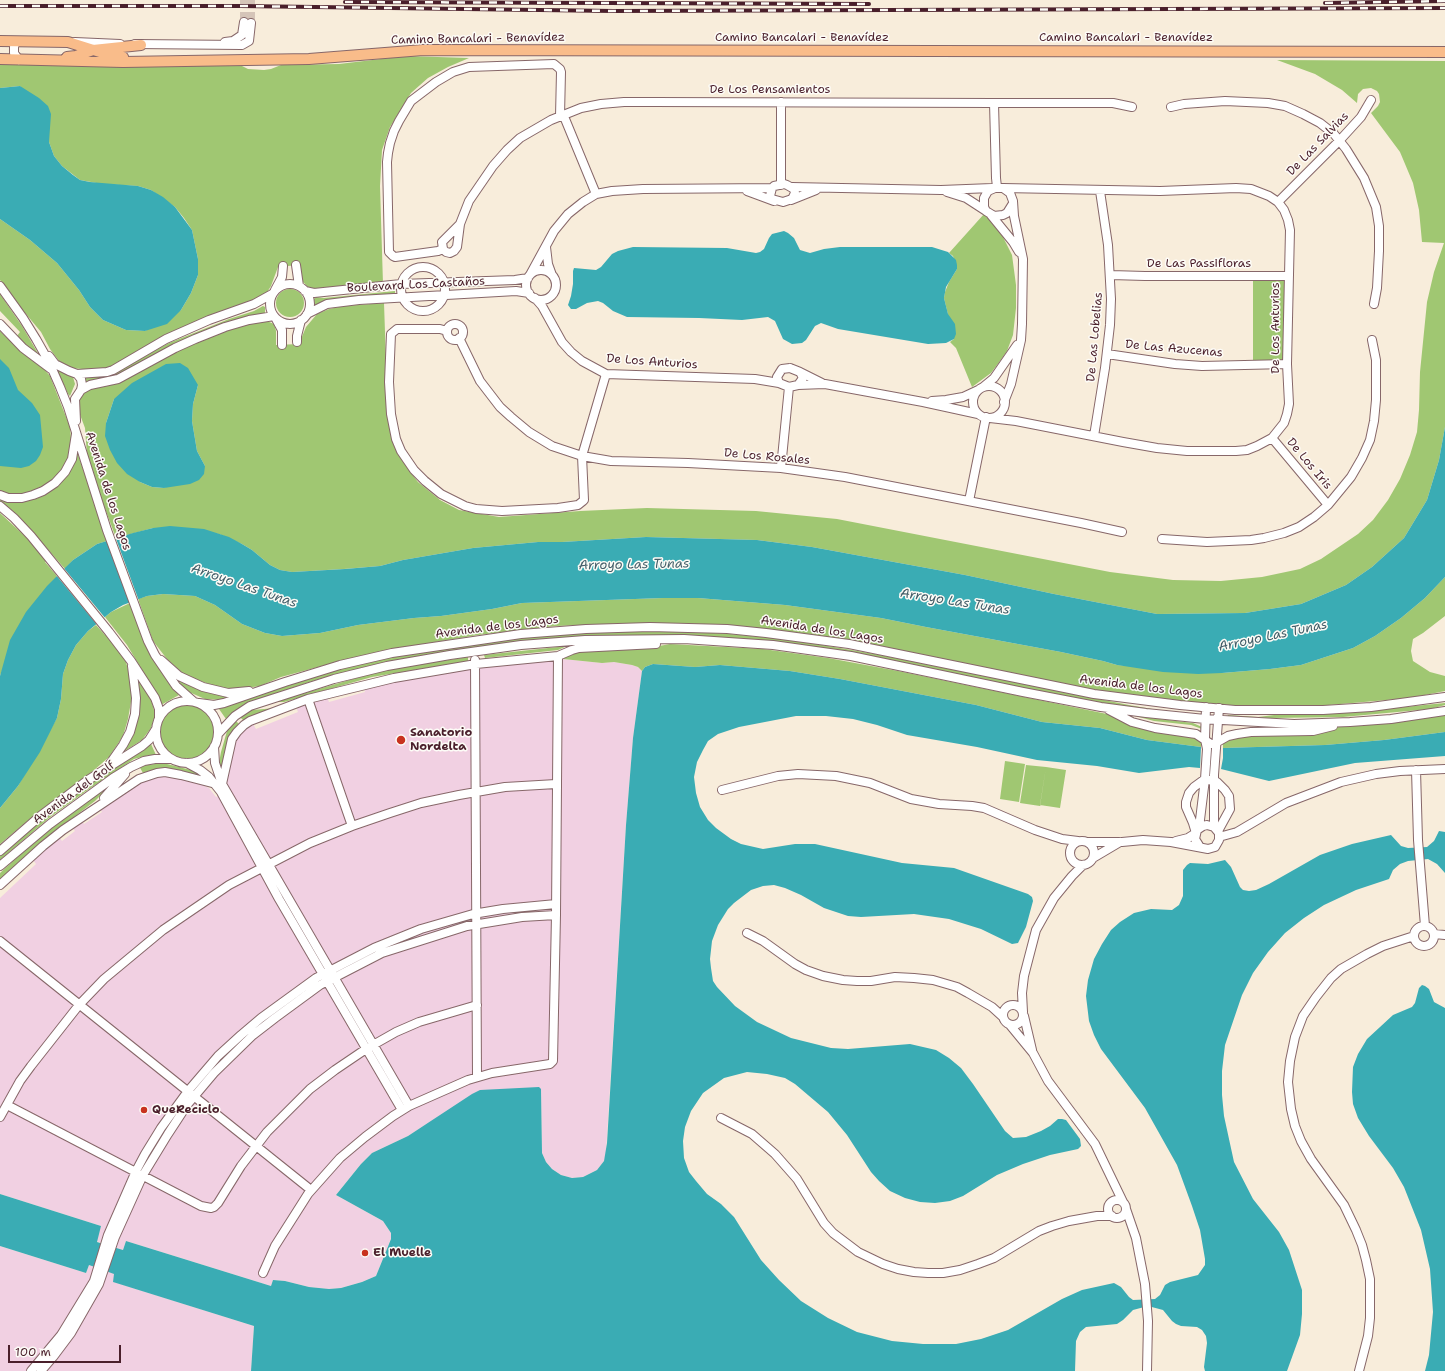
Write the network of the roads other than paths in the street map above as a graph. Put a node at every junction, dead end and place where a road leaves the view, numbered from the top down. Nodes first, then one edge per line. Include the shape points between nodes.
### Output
1 (248, 23) tunnel mouth
2 (0, 41) edge
3 (16, 41) junction
4 (68, 42) junction
5 (141, 45) junction
6 (93, 50) junction
7 (1445, 52) edge
8 (0, 59) edge
9 (19, 60) junction
10 (159, 61) junction
11 (1371, 100) dead end
12 (780, 102) junction
13 (994, 103) junction
14 (1132, 107) dead end
15 (1171, 107) dead end
16 (561, 115) junction
17 (1340, 140) junction
18 (781, 185) junction
19 (792, 187) junction
20 (772, 188) junction
21 (823, 188) junction
22 (997, 188) junction
23 (1034, 188) junction
24 (741, 189) junction
25 (941, 190) junction
26 (1100, 191) junction
27 (596, 194) junction
28 (791, 200) junction
29 (776, 201) junction
30 (1278, 202) junction
31 (1013, 203) junction
32 (988, 212) junction
33 (460, 224) junction
34 (546, 244) junction
35 (442, 249) junction
36 (1023, 260) junction
37 (296, 265) dead end
38 (283, 266) dead end
39 (1111, 275) junction
40 (529, 276) junction
41 (553, 276) junction
42 (1288, 276) junction
43 (444, 282) junction
44 (401, 284) junction
45 (0, 286) edge
46 (302, 288) junction
47 (273, 293) junction
48 (553, 294) junction
49 (444, 295) junction
50 (532, 296) junction
51 (402, 298) junction
52 (1374, 304) dead end
53 (307, 314) junction
54 (275, 317) junction
55 (548, 317) junction
56 (23, 318) junction
57 (301, 320) junction
58 (0, 324) edge
59 (447, 331) junction
60 (459, 338) junction
61 (1020, 340) junction
62 (1372, 340) dead end
63 (297, 342) dead end
64 (282, 345) dead end
65 (1107, 354) junction
66 (1288, 364) junction
67 (782, 369) junction
68 (53, 371) junction
69 (800, 372) junction
70 (77, 374) junction
71 (606, 374) junction
72 (755, 379) junction
73 (780, 384) junction
74 (825, 384) junction
75 (798, 385) junction
76 (789, 387) junction
77 (980, 389) junction
78 (81, 390) junction
79 (923, 402) junction
80 (1004, 404) junction
81 (985, 416) junction
82 (1016, 421) junction
83 (76, 431) junction
84 (1094, 436) junction
85 (1272, 438) junction
86 (582, 456) junction
87 (781, 468) junction
88 (0, 495) edge
89 (969, 501) junction
90 (1328, 505) junction
91 (0, 506) edge
92 (1122, 532) dead end
93 (1162, 539) dead end
94 (684, 639) junction
95 (475, 652) junction
96 (155, 655) junction
97 (558, 656) junction
98 (131, 661) junction
99 (476, 664) junction
100 (261, 690) junction
101 (1445, 697) edge
102 (308, 699) junction
103 (196, 702) junction
104 (255, 705) junction
105 (289, 705) junction
106 (1101, 707) junction
107 (1206, 707) junction
108 (1219, 708) junction
109 (1445, 711) edge
110 (159, 718) junction
111 (1205, 719) junction
112 (1218, 720) junction
113 (1350, 722) junction
114 (156, 729) junction
115 (218, 734) junction
116 (1205, 739) junction
117 (1216, 746) junction
118 (214, 747) junction
119 (171, 759) junction
120 (188, 763) junction
121 (131, 767) junction
122 (107, 768) junction
123 (1445, 769) edge
124 (1416, 770) junction
125 (1210, 777) junction
126 (556, 784) junction
127 (221, 787) junction
128 (722, 790) dead end
129 (476, 792) junction
130 (95, 808) junction
131 (352, 826) junction
132 (1198, 830) junction
133 (1217, 831) junction
134 (1062, 839) junction
135 (1078, 841) junction
136 (1088, 842) junction
137 (1122, 842) junction
138 (1171, 842) junction
139 (1200, 847) junction
140 (0, 851) edge
141 (1070, 852) junction
142 (1093, 858) junction
143 (1073, 861) junction
144 (265, 865) junction
145 (1083, 865) junction
146 (0, 866) edge
147 (1072, 876) junction
148 (0, 886) edge
149 (556, 904) junction
150 (476, 914) junction
151 (556, 915) junction
152 (476, 924) junction
153 (1425, 926) junction
154 (747, 933) dead end
155 (1434, 934) junction
156 (1414, 936) junction
157 (1445, 936) edge
158 (0, 941) edge
159 (326, 972) junction
160 (330, 980) junction
161 (1022, 992) junction
162 (79, 1005) junction
163 (477, 1005) junction
164 (1009, 1006) junction
165 (992, 1007) junction
166 (1023, 1014) junction
167 (1003, 1017) junction
168 (1010, 1025) junction
169 (369, 1047) junction
170 (1033, 1053) junction
171 (477, 1077) junction
172 (192, 1093) junction
173 (7, 1105) junction
174 (406, 1108) junction
175 (0, 1117) edge
176 (721, 1118) dead end
177 (256, 1146) junction
178 (139, 1173) junction
179 (1115, 1186) junction
180 (311, 1190) junction
181 (1110, 1204) junction
182 (1124, 1206) junction
183 (1097, 1216) junction
184 (1114, 1217) junction
185 (1132, 1225) junction
186 (263, 1273) dead end
187 (84, 1303) junction
188 (31, 1371) edge
189 (41, 1371) edge
190 (1147, 1371) edge
191 (1359, 1371) edge

1 - 5 street via 239,38 233,41
2 - 3 main road, Camino Bancalari - Benavídez
3 - 4 main road, Camino Bancalari - Benavídez
3 - 9 street via 14,53
4 - 5 street
4 - 6 main road, Camino Bancalari - Benavídez
5 - 6 main road
6 - 9 main road via 73,56
6 - 10 main road, Camino Bancalari - Benavídez via 119,57
7 - 10 main road, Camino Bancalari - Benavídez via 423,50 309,59
8 - 9 main road, Camino Bancalari - Benavídez
9 - 10 main road, Camino Bancalari - Benavídez
11 - 17 street, De Las Salvias via 1361,117
12 - 13 street, De Los Pensamientos
12 - 16 street, De Los Pensamientos via 624,102 581,108
12 - 18 street
13 - 14 street, De Los Pensamientos via 1112,103
13 - 22 street
15 - 17 street via 1232,101 1285,106 1320,123
16 - 27 street
16 - 33 street, De Los Pensamientos via 535,128 507,150 481,181 469,201
16 - 35 street via 560,69 554,64 469,67 453,72 411,101 390,143 387,162 388,248 395,257
17 - 30 street, De Las Salvias
17 - 52 street via 1364,178 1376,207 1379,251
18 - 19 street
18 - 20 street
19 - 21 street
19 - 28 street via 795,193
20 - 24 street
20 - 29 street via 770,196
21 - 25 street
21 - 28 street
22 - 23 street
22 - 25 street
22 - 31 street via 1010,193
22 - 32 street via 985,194 984,207
23 - 26 street
23 - 31 street via 1024,192
24 - 27 street via 643,189
24 - 29 street
25 - 32 street via 966,198
26 - 30 street via 1240,188 1252,189
26 - 39 street, De Las Lobelias
27 - 34 street via 568,214
28 - 29 street
30 - 42 street, De Los Anturios via 1284,210 1290,230
31 - 32 street via 1004,215 994,216
31 - 36 street
32 - 36 street via 1013,242
33 - 35 street via 442,242
33 - 35 street via 457,248 450,253
34 - 40 street
34 - 41 street via 548,264
36 - 61 street
37 - 46 street
38 - 47 street via 282,277
39 - 42 street, De Las Passifloras
39 - 65 street, De Las Lobelias
40 - 41 street via 542,270
40 - 43 street, Boulevard Los Castaños via 515,280
40 - 50 street via 526,286
41 - 48 street via 556,285
42 - 66 street, De Los Anturios
43 - 44 street, Boulevard Los Castaños
43 - 44 street via 436,271 422,267 408,272
43 - 49 street
44 - 46 street, Boulevard Los Castaños via 314,293
44 - 51 street
45 - 56 street, Avenida de los Lagos
46 - 47 street via 286,284
46 - 53 street via 310,302
47 - 54 street via 270,306
47 - 70 street via 254,304 166,339 113,370
48 - 50 street via 546,299
48 - 55 street
49 - 50 street, Boulevard Los Castaños via 516,291
49 - 51 street, Boulevard Los Castaños
49 - 51 street via 437,306 424,311 411,308
50 - 55 street, De Los Anturios
51 - 53 street, Boulevard Los Castaños via 335,302
53 - 57 street
54 - 57 street via 288,324
54 - 64 street via 282,330
54 - 78 street via 249,320 225,327 182,345 118,379 90,385
55 - 71 street, De Los Anturios via 562,342 571,352
56 - 68 street, Avenida de los Lagos
56 - 70 street via 37,332 55,364
57 - 63 street
58 - 68 street via 23,348
59 - 60 street via 450,338
59 - 60 street via 452,325 459,325 463,332
59 - 86 street via 397,329 391,334 389,382 396,439 407,460 425,481 453,501 476,508 502,511 578,505 584,500
60 - 86 street, De Los Rosales via 480,381 500,407 529,432 552,446
61 - 77 street via 1003,367
61 - 80 street
62 - 90 street via 1376,360 1376,400 1370,440 1352,477
65 - 66 street, De Las Azucenas via 1202,366
65 - 84 street, De Las Lobelias
66 - 85 street, De Los Anturios via 1287,414
67 - 69 street via 790,368
67 - 72 street
67 - 73 street via 777,377
68 - 83 street, Avenida de los Lagos
69 - 74 street
69 - 75 street via 802,378
70 - 78 street via 82,382
71 - 72 street, De Los Anturios
71 - 86 street
72 - 73 street
73 - 76 street
74 - 75 street
74 - 79 street
75 - 76 street
76 - 87 street
77 - 79 street via 963,397
77 - 80 street via 987,386 997,389 1001,392
77 - 81 street via 973,400 975,410
78 - 83 street via 75,399
79 - 81 street, De Los Anturios
80 - 81 street via 999,414
80 - 82 street via 1008,414
81 - 82 street, De Los Anturios
81 - 89 street
82 - 84 street, De Los Anturios
83 - 88 street via 72,459 55,483 43,491 22,498
83 - 96 street, Avenida de los Lagos via 108,530
84 - 85 street, De Los Anturios via 1157,448 1206,452 1247,450
85 - 90 street, De Los Iris
86 - 87 street, De Los Rosales via 611,461
87 - 89 street, De Los Rosales via 886,484
89 - 92 street, De Los Rosales
90 - 93 street via 1314,517 1284,534 1225,542
91 - 98 street via 49,558
94 - 95 street, Avenida de los Lagos via 585,640
94 - 97 street via 646,645 579,648
94 - 106 street, Avenida de los Lagos via 773,646 851,656
95 - 99 street
95 - 104 street, Avenida de los Lagos via 387,666 334,679
96 - 100 street via 180,676 203,687 228,693
96 - 103 street, Avenida de los Lagos via 176,686
97 - 99 street
97 - 126 street
98 - 110 street via 155,698
98 - 122 street via 135,681 135,714 130,732
99 - 102 street via 394,678
99 - 129 street
100 - 103 street, Avenida de los Lagos via 224,704
100 - 107 street, Avenida de los Lagos via 340,665 392,653 521,634 650,627 727,630 815,639 1094,694
101 - 108 street, Avenida de los Lagos via 1371,707 1323,710
102 - 105 street
102 - 131 street
103 - 110 street via 173,704
103 - 115 street via 209,710 215,719
104 - 105 street
104 - 115 street, Avenida de los Lagos via 235,716
105 - 127 street via 250,721 237,732 232,739
106 - 111 street, Avenida de los Lagos
106 - 116 street via 1132,722 1192,733
107 - 108 street, Avenida de los Lagos
107 - 111 street
108 - 112 street
109 - 113 street, Avenida de los Lagos
110 - 114 street
111 - 112 street, Avenida de los Lagos
111 - 116 street
112 - 113 street, Avenida de los Lagos via 1294,724
112 - 117 street
113 - 117 street via 1313,731 1237,734 1228,736
114 - 119 street via 159,746
114 - 122 street, Avenida del Golf via 146,743
115 - 118 street
116 - 117 street
116 - 125 street
117 - 125 street
118 - 120 street via 203,758
118 - 127 street
119 - 120 street
119 - 121 street, Avenida del Golf via 144,761
120 - 127 street
121 - 130 street
121 - 146 street, Avenida del Golf via 50,824
122 - 140 street, Avenida del Golf via 45,812
123 - 124 street
124 - 133 street via 1376,774 1341,782 1286,803 1237,832
124 - 153 street via 1418,840
125 - 132 street
125 - 132 street via 1194,787 1186,802 1186,808
125 - 133 street
125 - 133 street via 1230,796 1230,809
126 - 129 street
126 - 149 street
127 - 130 street via 181,774 157,772 139,779
127 - 144 street
128 - 134 street via 778,776 836,776 870,783 911,799 984,808 1020,825
129 - 131 street via 421,803
129 - 150 street
130 - 148 street via 43,846
131 - 144 street
132 - 133 street via 1207,825
132 - 138 street via 1183,840
132 - 139 street via 1196,842
133 - 139 street via 1217,844 1211,848
134 - 135 street
134 - 141 street
135 - 136 street
135 - 141 street via 1072,845
136 - 137 street
136 - 142 street via 1094,850
137 - 138 street
137 - 142 street
138 - 139 street
141 - 143 street
142 - 145 street
143 - 145 street
143 - 147 street
144 - 159 street
144 - 162 street via 162,930 104,979
145 - 147 street
147 - 161 street via 1054,898 1036,930
149 - 150 street
149 - 151 street
150 - 152 street
150 - 159 street via 420,929
151 - 152 street
151 - 171 street via 553,1061 550,1064
152 - 160 street via 382,953
152 - 163 street
153 - 155 street via 1431,928
153 - 156 street via 1418,928
154 - 165 street via 763,940 795,964 823,976 857,981 895,977 933,980 957,988
155 - 156 street via 1431,944 1425,946 1418,945
155 - 157 street
156 - 191 street via 1377,948 1341,969 1331,978 1303,1016 1290,1061 1288,1082 1291,1109 1298,1133 1311,1159 1344,1205 1366,1260 1370,1279 1370,1318
158 - 162 street
159 - 160 street
159 - 172 street via 241,1035 218,1056
160 - 169 street
160 - 172 street via 297,1001 253,1035
161 - 164 street
161 - 166 street
162 - 172 street
162 - 173 street via 30,1066
163 - 169 street via 419,1022
163 - 171 street
164 - 165 street
164 - 166 street via 1019,1006
164 - 167 street
165 - 167 street
166 - 168 street via 1020,1022
166 - 170 street
167 - 168 street
168 - 170 street
169 - 174 street
169 - 177 street via 310,1089
170 - 179 street via 1048,1081 1095,1144
171 - 174 street
172 - 177 street
172 - 178 street via 168,1134
173 - 175 street
173 - 178 street
174 - 180 street via 340,1158
176 - 183 street via 752,1134 775,1154 797,1179 819,1216 833,1233 863,1255 898,1269 928,1273 960,1270 994,1258 1052,1226
177 - 178 street via 212,1208 202,1206
177 - 180 street
178 - 187 street via 120,1218 108,1235 94,1281
179 - 181 street via 1115,1195
179 - 182 street
180 - 186 street via 282,1233
181 - 182 street via 1116,1200
181 - 183 street
181 - 184 street via 1109,1212
182 - 184 street via 1122,1216
182 - 185 street
183 - 184 street
184 - 185 street
185 - 190 street via 1142,1262 1146,1293
187 - 188 street
187 - 189 street via 71,1333

